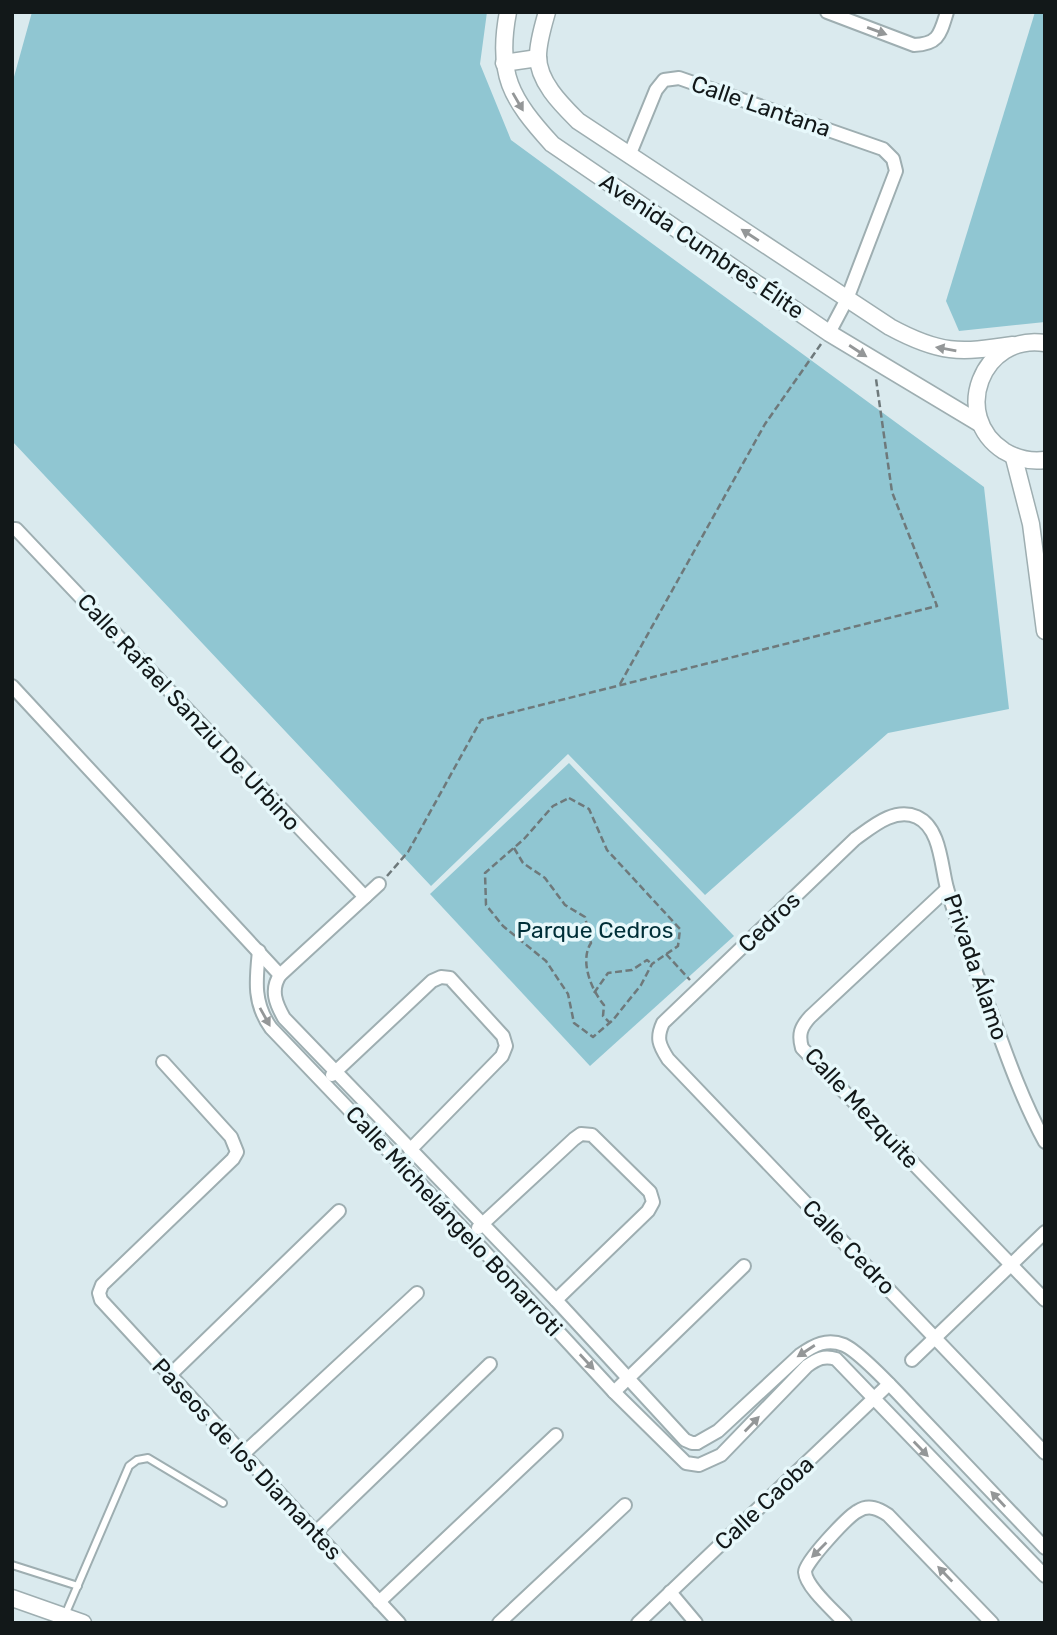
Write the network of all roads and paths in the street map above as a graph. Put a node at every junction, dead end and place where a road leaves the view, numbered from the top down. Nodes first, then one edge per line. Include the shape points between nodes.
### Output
1 (508, 12) edge
2 (547, 12) edge
3 (827, 12) edge
4 (947, 12) edge
5 (538, 58) junction
6 (503, 63) junction
7 (629, 156) junction
8 (847, 299) junction
9 (829, 333) junction
10 (1045, 343) edge
11 (1013, 345) junction
12 (874, 362) junction
13 (979, 423) junction
14 (1014, 458) junction
15 (1045, 460) edge
16 (12, 528) edge
17 (1045, 631) edge
18 (12, 686) edge
19 (619, 686) junction
20 (892, 816) joint
21 (514, 848) junction
22 (379, 884) joint
23 (947, 889) junction
24 (365, 897) junction
25 (259, 951) junction
26 (666, 954) junction
27 (652, 964) junction
28 (279, 975) junction
29 (698, 989) junction
30 (594, 993) junction
31 (610, 1023) junction
32 (657, 1039) joint
33 (163, 1062) dead end
34 (337, 1070) junction
35 (324, 1082) junction
36 (1045, 1142) edge
37 (410, 1150) junction
38 (339, 1210) dead end
39 (482, 1224) junction
40 (1045, 1232) edge
41 (470, 1236) junction
42 (1011, 1264) junction
43 (744, 1266) dead end
44 (417, 1293) dead end
45 (556, 1300) junction
46 (1045, 1300) edge
47 (936, 1337) junction
48 (834, 1342) junction
49 (828, 1356) junction
50 (912, 1360) dead end
51 (490, 1364) dead end
52 (169, 1376) junction
53 (627, 1378) junction
54 (890, 1384) junction
55 (614, 1392) junction
56 (873, 1400) junction
57 (556, 1435) dead end
58 (697, 1443) junction
59 (1045, 1453) edge
60 (243, 1454) junction
61 (699, 1465) junction
62 (223, 1503) dead end
63 (625, 1505) dead end
64 (316, 1532) junction
65 (1045, 1548) edge
66 (12, 1565) edge
67 (1045, 1576) edge
68 (78, 1586) junction
69 (670, 1592) junction
70 (12, 1598) edge
71 (379, 1602) junction
72 (65, 1616) junction
73 (83, 1623) edge
74 (400, 1623) edge
75 (499, 1623) edge
76 (638, 1623) edge
77 (696, 1623) edge
78 (845, 1623) edge
79 (992, 1623) edge

1 - 6 street, Avenida Cumbres Élite
2 - 5 street
3 -> 4 street via 914,44 929,44 939,34
5 - 6 street
5 - 7 street, Avenida Cumbres Élite via 557,100 578,121
6 -> 9 street, Avenida Cumbres Élite via 527,116 552,144
8 -> 7 street, Avenida Cumbres Élite
7 - 8 street, Calle Lantana via 656,90 664,80 679,78 883,149 893,159 896,172
8 - 9 street
11 -> 8 street, Avenida Cumbres Élite via 966,352 937,348 890,327
9 -> 12 street, Avenida Cumbres Élite
9 - 19 path via 765,424
10 - 11 street, Avenida Cumbres Élite
11 - 13 street via 994,358 980,377 975,400
12 - 13 street, Avenida Cumbres Élite
12 - 19 path via 892,492 937,606
13 - 14 street, Avenida Cumbres Élite via 993,444
14 - 15 street
14 - 17 street via 1031,524
16 - 24 street, Calle Rafael Sanziu De Urbino
18 - 25 street
19 - 22 path via 481,720 408,852
20 - 23 street, Privada Álamo via 918,817 927,825 939,848
20 - 29 street, Cedros via 855,839
21 - 26 path via 553,806 569,799 589,809 607,850 680,929 678,946
21 - 30 path via 523,863 545,877 565,905 585,917
21 - 31 path via 485,873 486,905 503,926 547,961 568,994 574,1023 593,1037
22 - 24 street
23 - 36 street, Privada Álamo via 1023,1098
23 - 42 street, Calle Mezquite via 810,1017 799,1037 802,1048
24 - 28 street
25 - 28 street
25 -> 35 street, Calle Michelángelo Bonarroti via 256,987 262,1016
26 - 27 path
26 - 29 path
27 - 30 path via 647,960 632,970 608,973
27 - 31 path
28 - 34 street, Calle Michelángelo Bonarroti via 275,995 284,1018
29 - 32 street, Cedros via 663,1023
30 - 31 path
32 - 47 street, Calle Cedro via 668,1059
33 - 52 street, Paseos de los Diamantes via 231,1137 237,1152 99,1293
34 - 35 street
34 - 37 street, Calle Michelángelo Bonarroti
34 - 37 street via 441,977 450,978 503,1036 502,1056
35 - 41 street, Calle Michelángelo Bonarroti
37 - 39 street, Calle Michelángelo Bonarroti
38 - 52 street
39 - 41 street
39 - 45 street, Calle Michelángelo Bonarroti
39 - 45 street via 581,1134 592,1135 650,1192 653,1202 649,1211
40 - 42 street
41 -> 55 street, Calle Michelángelo Bonarroti
42 - 46 street, Calle Mezquite
42 - 47 street
43 - 53 street
44 - 60 street
45 - 53 street, Calle Michelángelo Bonarroti
47 - 50 street
47 - 59 street, Calle Cedro
48 - 49 street
48 - 54 street via 847,1346
48 -> 58 street via 821,1343 800,1355 718,1431
49 - 56 street
61 -> 49 street via 721,1455 807,1366
51 - 64 street
52 - 60 street, Paseos de los Diamantes
53 - 55 street
53 - 58 street, Calle Michelángelo Bonarroti via 685,1440
54 - 56 street, Calle Caoba
65 -> 54 street
55 - 61 street, Calle Michelángelo Bonarroti via 676,1455
56 -> 67 street
56 - 69 street, Calle Caoba
57 - 71 street
58 - 61 street
60 - 64 street, Paseos de los Diamantes
62 - 68 lane via 148,1458 136,1460 129,1466
63 - 75 street
64 - 71 street, Paseos de los Diamantes
66 - 68 lane
68 - 72 lane
69 - 76 street, Calle Caoba
69 - 77 street
70 - 72 street
71 - 74 street, Paseos de los Diamantes
72 - 73 street
79 -> 78 street via 888,1515 870,1507 848,1520 809,1559 805,1571 809,1584

